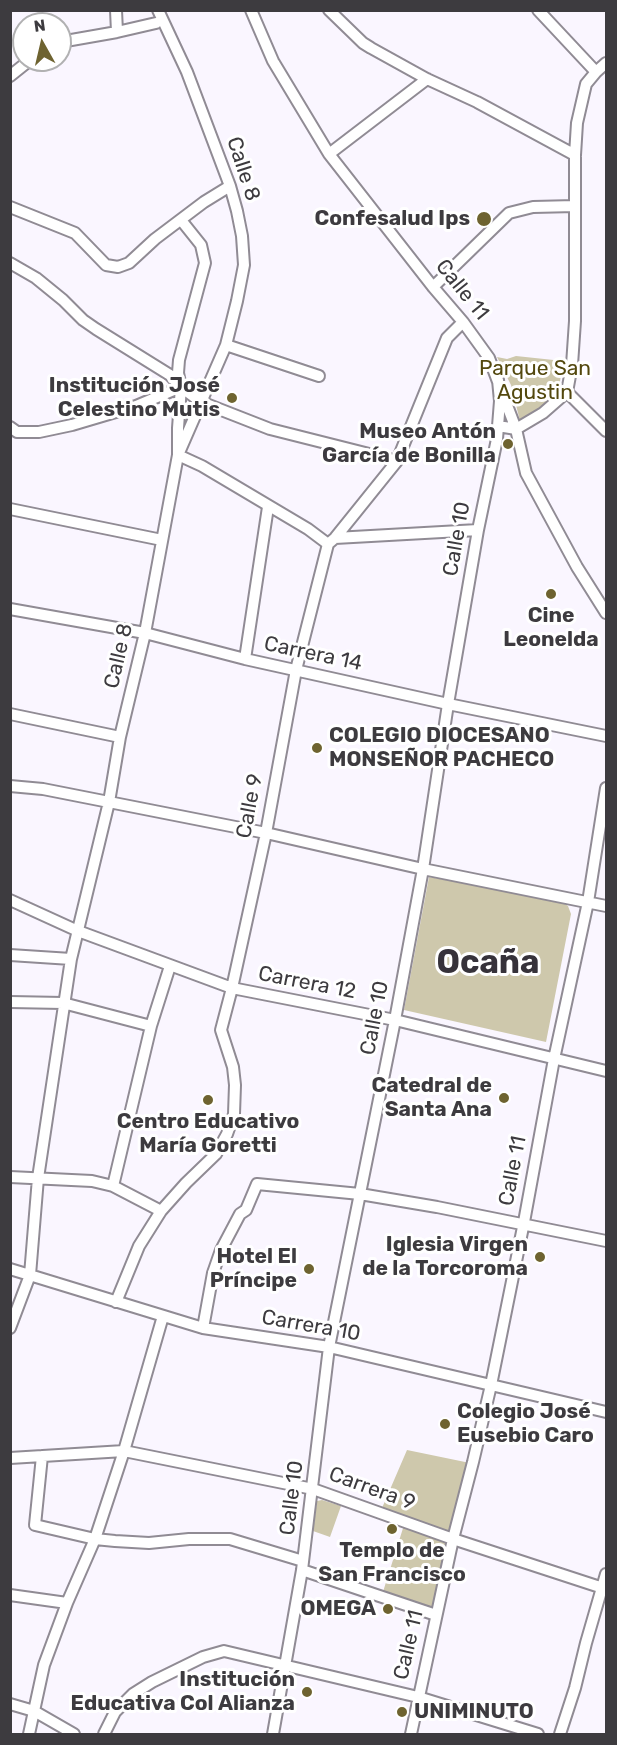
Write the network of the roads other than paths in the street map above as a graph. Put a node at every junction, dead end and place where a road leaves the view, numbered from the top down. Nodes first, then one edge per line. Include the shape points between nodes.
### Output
1 (116, 10) edge
2 (158, 10) edge
3 (251, 10) edge
4 (329, 10) edge
5 (538, 10) edge
6 (156, 23) dead end
7 (117, 32) junction
8 (72, 40) edge
9 (606, 63) edge
10 (596, 72) junction
11 (427, 79) junction
12 (329, 153) junction
13 (575, 155) junction
14 (230, 186) junction
15 (575, 206) junction
16 (10, 207) edge
17 (181, 220) junction
18 (10, 263) edge
19 (433, 287) junction
20 (463, 322) junction
21 (226, 345) junction
22 (319, 376) dead end
23 (498, 380) junction
24 (182, 387) junction
25 (567, 393) junction
26 (201, 402) junction
27 (498, 426) junction
28 (10, 427) edge
29 (516, 429) junction
30 (606, 431) edge
31 (178, 455) junction
32 (397, 461) junction
33 (268, 507) junction
34 (10, 509) edge
35 (478, 530) junction
36 (162, 540) junction
37 (332, 542) junction
38 (10, 609) edge
39 (606, 613) edge
40 (145, 633) junction
41 (245, 659) junction
42 (296, 670) junction
43 (448, 704) junction
44 (10, 714) edge
45 (606, 736) edge
46 (120, 737) junction
47 (10, 786) edge
48 (606, 788) edge
49 (109, 802) junction
50 (266, 833) junction
51 (423, 869) junction
52 (10, 900) edge
53 (588, 902) junction
54 (606, 906) edge
55 (78, 931) junction
56 (10, 955) edge
57 (71, 959) junction
58 (170, 966) junction
59 (232, 988) junction
60 (10, 1002) edge
61 (63, 1003) junction
62 (395, 1020) junction
63 (151, 1026) junction
64 (554, 1059) junction
65 (606, 1071) edge
66 (10, 1177) edge
67 (38, 1178) junction
68 (113, 1186) junction
69 (360, 1194) junction
70 (161, 1211) junction
71 (523, 1224) junction
72 (606, 1240) edge
73 (11, 1269) edge
74 (30, 1275) junction
75 (116, 1302) junction
76 (163, 1316) junction
77 (10, 1328) edge
78 (203, 1328) junction
79 (329, 1347) junction
80 (491, 1385) junction
81 (606, 1412) edge
82 (124, 1451) junction
83 (42, 1456) junction
84 (10, 1458) edge
85 (313, 1489) junction
86 (95, 1539) junction
87 (453, 1539) junction
88 (303, 1565) junction
89 (606, 1574) edge
90 (605, 1588) edge
91 (10, 1595) edge
92 (68, 1603) junction
93 (436, 1615) junction
94 (285, 1665) junction
95 (418, 1697) junction
96 (10, 1704) edge
97 (34, 1711) junction
98 (29, 1734) edge
99 (74, 1734) edge
100 (104, 1734) edge
101 (273, 1734) edge
102 (411, 1734) edge
103 (538, 1734) edge
104 (560, 1734) edge

1 - 7 street
2 - 14 street, Calle 8 via 187,72
3 - 12 street, Calle 11 via 273,61
4 - 11 street via 363,43
5 - 10 street
6 - 7 street
7 - 8 street
9 - 10 street
10 - 13 street via 586,84
11 - 12 street
11 - 13 street
12 - 19 street, Calle 11
13 - 15 street
14 - 17 street
14 - 21 street, Calle 8 via 242,236 244,265
15 - 19 street via 533,207 509,213
15 - 25 street via 574,321
16 - 17 street via 75,233 106,265 117,267 129,263
17 - 24 street via 201,245 205,263 179,360
18 - 24 street via 36,278 83,320 170,375
19 - 20 street, Calle 11
20 - 23 street, Calle 11 via 489,358
20 - 32 street, Calle 9 via 447,338
21 - 22 street
21 - 26 street, Calle 8
23 - 27 street, Calle 10
23 - 29 street, Calle 11
24 - 26 street
24 - 28 street via 72,425 39,432 17,432
24 - 31 street
25 - 29 street
25 - 30 street
26 - 31 street, Calle 8
26 - 32 street via 270,429
27 - 29 street
27 - 35 street, Calle 10
29 - 39 street, Calle 11 via 526,473
31 - 33 street
31 - 36 street, Calle 8
32 - 37 street, Calle 9
33 - 37 street
33 - 41 street
34 - 36 street
35 - 37 street
35 - 43 street, Calle 10
36 - 40 street, Calle 8
37 - 42 street, Calle 9
38 - 40 street, Carrera 14
40 - 41 street, Carrera 14
40 - 46 street, Calle 8
41 - 42 street, Carrera 14
42 - 43 street, Carrera 14
42 - 50 street, Calle 9
43 - 45 street, Carrera 14
43 - 51 street, Calle 10
44 - 46 street
46 - 49 street, Calle 8
47 - 49 street
48 - 53 street, Calle 11
49 - 50 street
49 - 55 street, Calle 8
50 - 51 street
50 - 59 street, Calle 9
51 - 53 street
51 - 62 street, Calle 10
52 - 55 street, Carrera 12
53 - 54 street
53 - 64 street, Calle 11
55 - 57 street, Calle 8
55 - 58 street, Carrera 12
56 - 57 street
57 - 61 street, Calle 8
58 - 59 street, Carrera 12
58 - 63 street
59 - 62 street, Carrera 12
59 - 70 street, Calle 9 via 221,1030 233,1066 234,1114 216,1154
60 - 61 street
61 - 63 street
61 - 67 street, Calle 8
62 - 64 street, Carrera 12
62 - 69 street, Calle 10
63 - 68 street
64 - 65 street, Carrera 12
64 - 71 street, Calle 11
66 - 67 street
67 - 68 street
67 - 74 street, Calle 8
68 - 70 street
69 - 71 street
69 - 78 street via 257,1184 221,1250
69 - 79 street, Calle 10
70 - 75 street, Calle 9 via 139,1246
71 - 72 street
71 - 80 street, Calle 11
73 - 74 street, Carrera 10
74 - 75 street, Carrera 10
74 - 77 street, Calle 8
75 - 76 street, Carrera 10
76 - 78 street, Carrera 10
76 - 82 street
78 - 79 street, Carrera 10
79 - 80 street, Carrera 10
79 - 85 street, Calle 10
80 - 81 street, Carrera 10
80 - 87 street, Calle 11
82 - 83 street, Carrera 9
82 - 85 street, Carrera 9
82 - 86 street
83 - 84 street, Carrera 9
83 - 86 street via 35,1525
85 - 87 street, Carrera 9
85 - 88 street, Calle 10
86 - 88 street via 149,1543 230,1539
86 - 92 street
87 - 90 street, Carrera 9
87 - 93 street, Calle 11
88 - 93 street
88 - 94 street, Calle 10
89 - 90 street
90 - 104 street
91 - 92 street
92 - 97 street via 44,1665
93 - 95 street, Calle 11
94 - 95 street
94 - 100 street via 224,1651 203,1657 133,1694 115,1712
94 - 101 street, Calle 10
95 - 102 street, Calle 11
95 - 103 street
96 - 97 street
97 - 98 street
97 - 99 street

